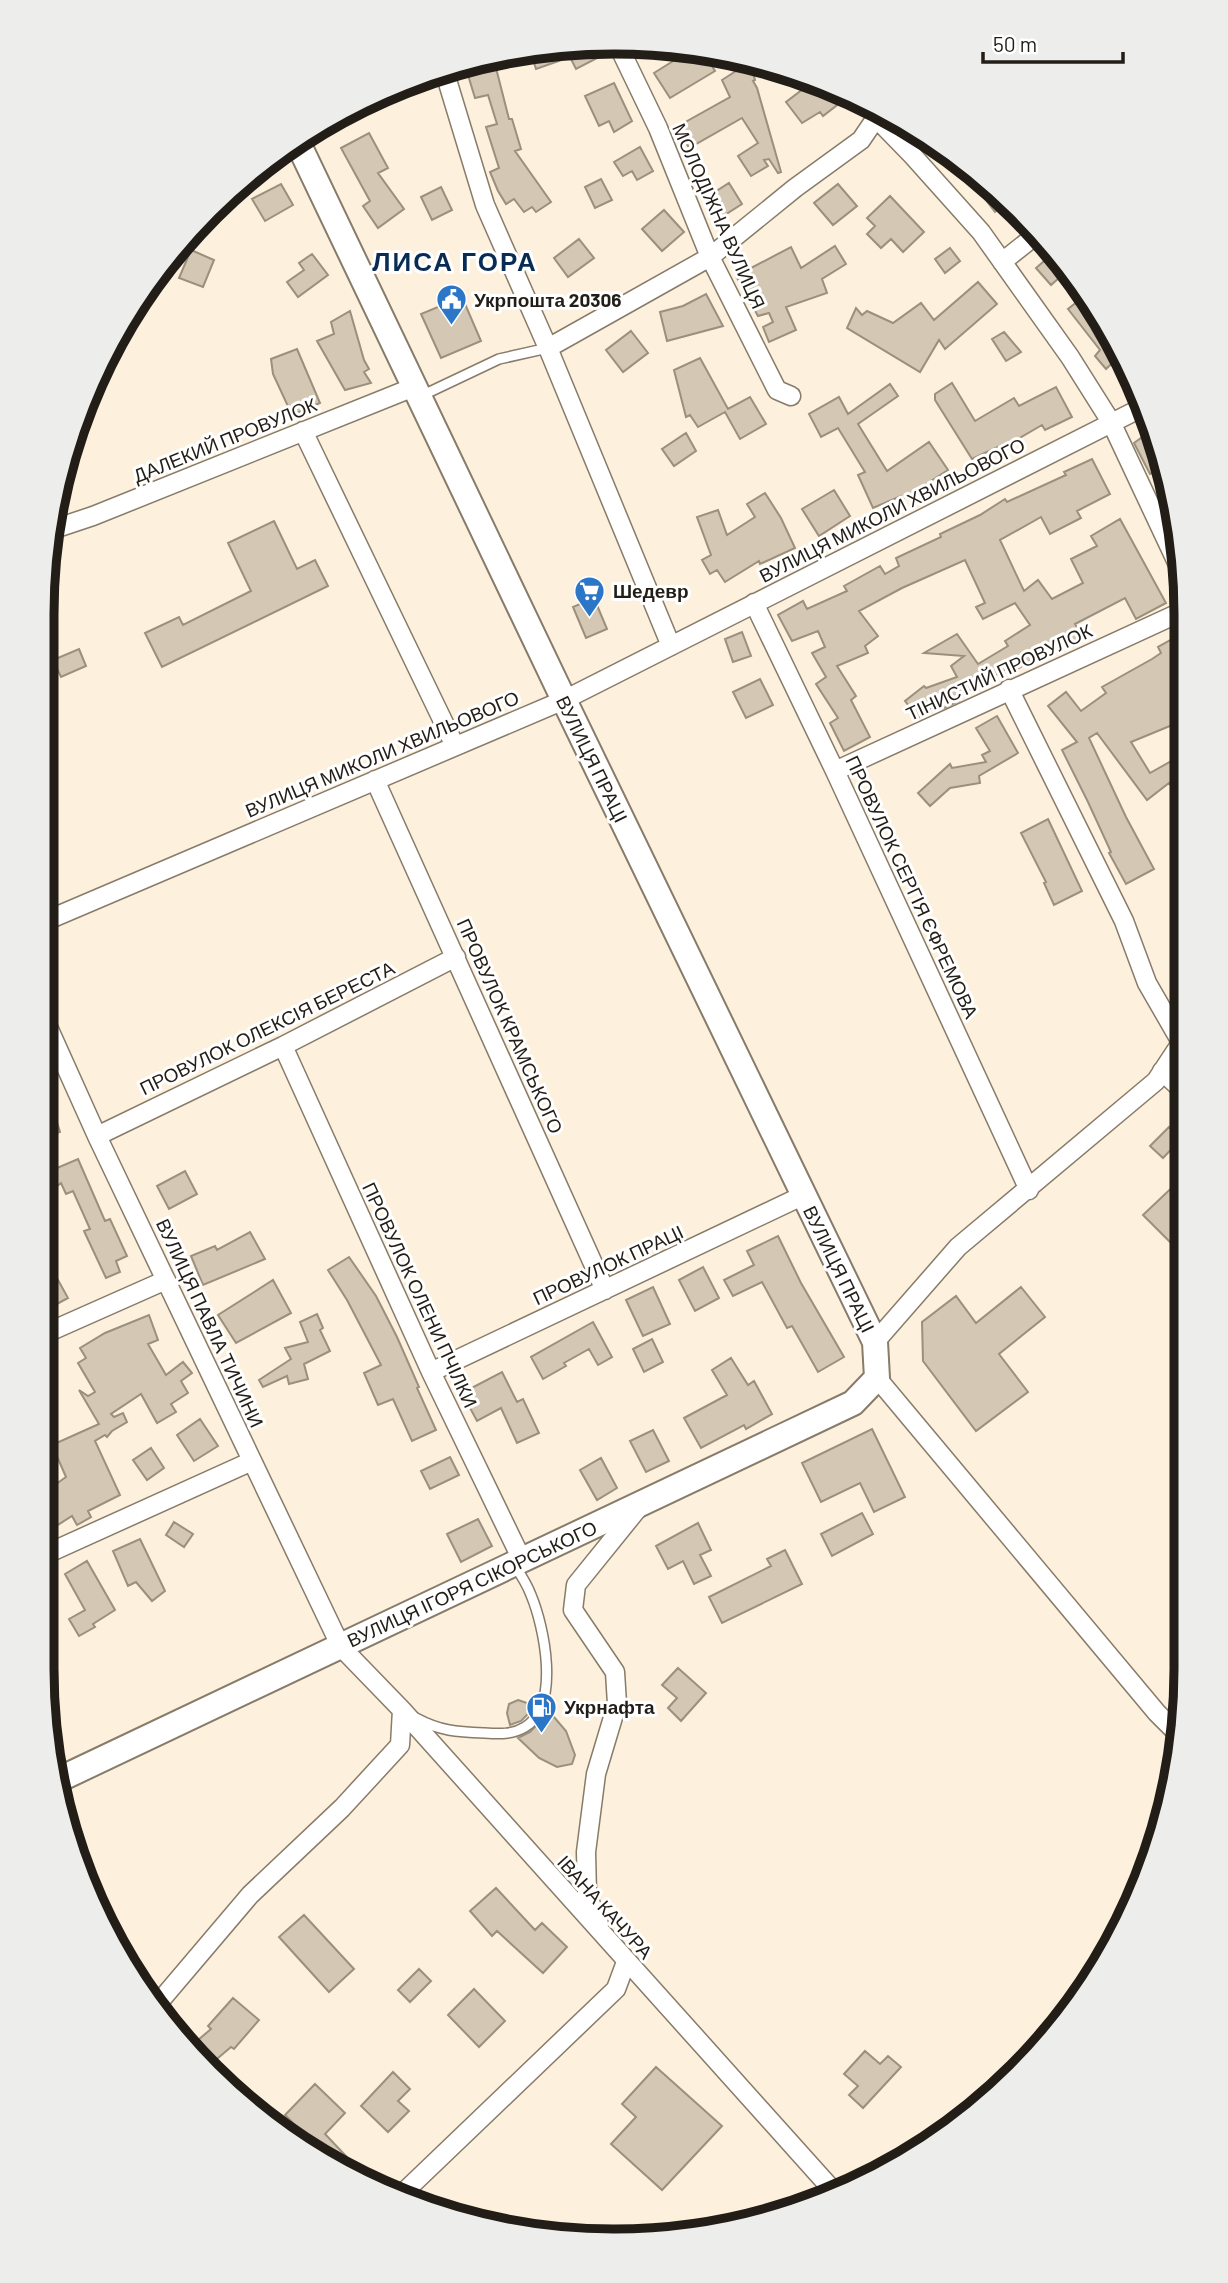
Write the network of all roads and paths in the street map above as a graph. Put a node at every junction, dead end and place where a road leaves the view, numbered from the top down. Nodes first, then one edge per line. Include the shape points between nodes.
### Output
1 (622, 54) edge
2 (447, 80) edge
3 (870, 116) edge
4 (883, 123) edge
5 (301, 150) edge
6 (1030, 240) edge
7 (710, 257) junction
8 (1002, 262) junction
9 (548, 348) junction
10 (417, 391) junction
11 (791, 396) dead end
12 (1135, 411) edge
13 (1111, 422) junction
14 (303, 431) junction
15 (61, 527) edge
16 (1170, 547) edge
17 (754, 603) junction
18 (1174, 615) edge
19 (671, 646) junction
20 (1009, 689) junction
21 (564, 700) junction
22 (455, 746) junction
23 (835, 771) junction
24 (375, 780) junction
25 (54, 917) edge
26 (456, 957) junction
27 (1174, 1028) edge
28 (54, 1040) edge
29 (283, 1046) junction
30 (1174, 1053) edge
31 (1162, 1071) junction
32 (1174, 1082) edge
33 (97, 1136) junction
34 (1029, 1190) junction
35 (804, 1195) junction
36 (166, 1280) junction
37 (605, 1290) junction
38 (54, 1330) edge
39 (875, 1342) junction
40 (431, 1372) junction
41 (877, 1378) junction
42 (252, 1461) junction
43 (641, 1504) junction
44 (54, 1551) edge
45 (517, 1562) junction
46 (341, 1647) junction
47 (402, 1710) junction
48 (1171, 1727) edge
49 (65, 1777) edge
50 (604, 1938) junction
51 (626, 1962) junction
52 (162, 1999) edge
53 (829, 2186) edge
54 (407, 2189) edge

1 - 7 street, МОЛОДІЖНА ВУЛИЦЯ
2 - 9 street via 485,205
3 - 7 street via 861,140
4 - 8 street via 981,232
5 - 10 main road, ВУЛИЦЯ ПРАЦІ
6 - 8 street
7 - 9 street
7 - 11 street, МОЛОДІЖНА ВУЛИЦЯ via 777,390
8 - 13 street
9 - 10 lane via 499,359
9 - 19 street
10 - 14 street, ДАЛЕКИЙ ПРОВУЛОК
10 - 21 main road, ВУЛИЦЯ ПРАЦІ
12 - 13 street, ВУЛИЦЯ МИКОЛИ ХВИЛЬОВОГО
13 - 16 street
13 - 17 street, ВУЛИЦЯ МИКОЛИ ХВИЛЬОВОГО
14 - 15 street, ДАЛЕКИЙ ПРОВУЛОК
14 - 22 street
17 - 19 street, ВУЛИЦЯ МИКОЛИ ХВИЛЬОВОГО
17 - 23 street, ПРОВУЛОК СЕРГІЯ ЄФРЕМОВА
18 - 20 street, ТІНИСТИЙ ПРОВУЛОК
19 - 21 street, ВУЛИЦЯ МИКОЛИ ХВИЛЬОВОГО
20 - 23 street, ТІНИСТИЙ ПРОВУЛОК
20 - 27 street via 1125,920 1147,983
21 - 22 street, ВУЛИЦЯ МИКОЛИ ХВИЛЬОВОГО
21 - 35 main road, ВУЛИЦЯ ПРАЦІ
22 - 24 street, ВУЛИЦЯ МИКОЛИ ХВИЛЬОВОГО
23 - 34 street, ПРОВУЛОК СЕРГІЯ ЄФРЕМОВА
24 - 25 street, ВУЛИЦЯ МИКОЛИ ХВИЛЬОВОГО
24 - 26 street, ПРОВУЛОК КРАМСЬКОГО
26 - 29 street, ПРОВУЛОК ОЛЕКСІЯ БЕРЕСТА
26 - 37 street, ПРОВУЛОК КРАМСЬКОГО
28 - 33 street, ВУЛИЦЯ ПАВЛА ТИЧИНИ
29 - 33 street, ПРОВУЛОК ОЛЕКСІЯ БЕРЕСТА
29 - 40 street, ПРОВУЛОК ОЛЕНИ ПЧІЛКИ
30 - 31 street
31 - 32 street
31 - 34 street
33 - 36 street, ВУЛИЦЯ ПАВЛА ТИЧИНИ
34 - 39 street via 958,1247
35 - 37 street, ПРОВУЛОК ПРАЦІ
35 - 39 main road, ВУЛИЦЯ ПРАЦІ
36 - 38 street
36 - 42 street, ВУЛИЦЯ ПАВЛА ТИЧИНИ
37 - 40 street, ПРОВУЛОК ПРАЦІ
39 - 41 main road, ВУЛИЦЯ ПРАЦІ
40 - 45 street, ПРОВУЛОК ОЛЕНИ ПЧІЛКИ
41 - 43 main road, ВУЛИЦЯ ІГОРЯ СІКОРСЬКОГО via 853,1404
41 - 48 street
42 - 44 street
42 - 46 street, ВУЛИЦЯ ПАВЛА ТИЧИНИ
43 - 45 main road, ВУЛИЦЯ ІГОРЯ СІКОРСЬКОГО
43 - 50 street via 576,1585 573,1610 615,1672 617,1703 596,1774 586,1852 587,1895
45 - 46 main road, ВУЛИЦЯ ІГОРЯ СІКОРСЬКОГО
45 - 47 lane via 532,1597 547,1662 547,1682 537,1714 527,1726 509,1734 486,1734 451,1732
46 - 47 street, ІВАНА КАЧУРА
46 - 49 main road, ВУЛИЦЯ ІГОРЯ СІКОРСЬКОГО
47 - 50 street, ІВАНА КАЧУРА
47 - 52 street via 400,1745 342,1808 250,1895
50 - 51 street, ІВАНА КАЧУРА
51 - 53 street, ІВАНА КАЧУРА
51 - 54 street via 616,1989

